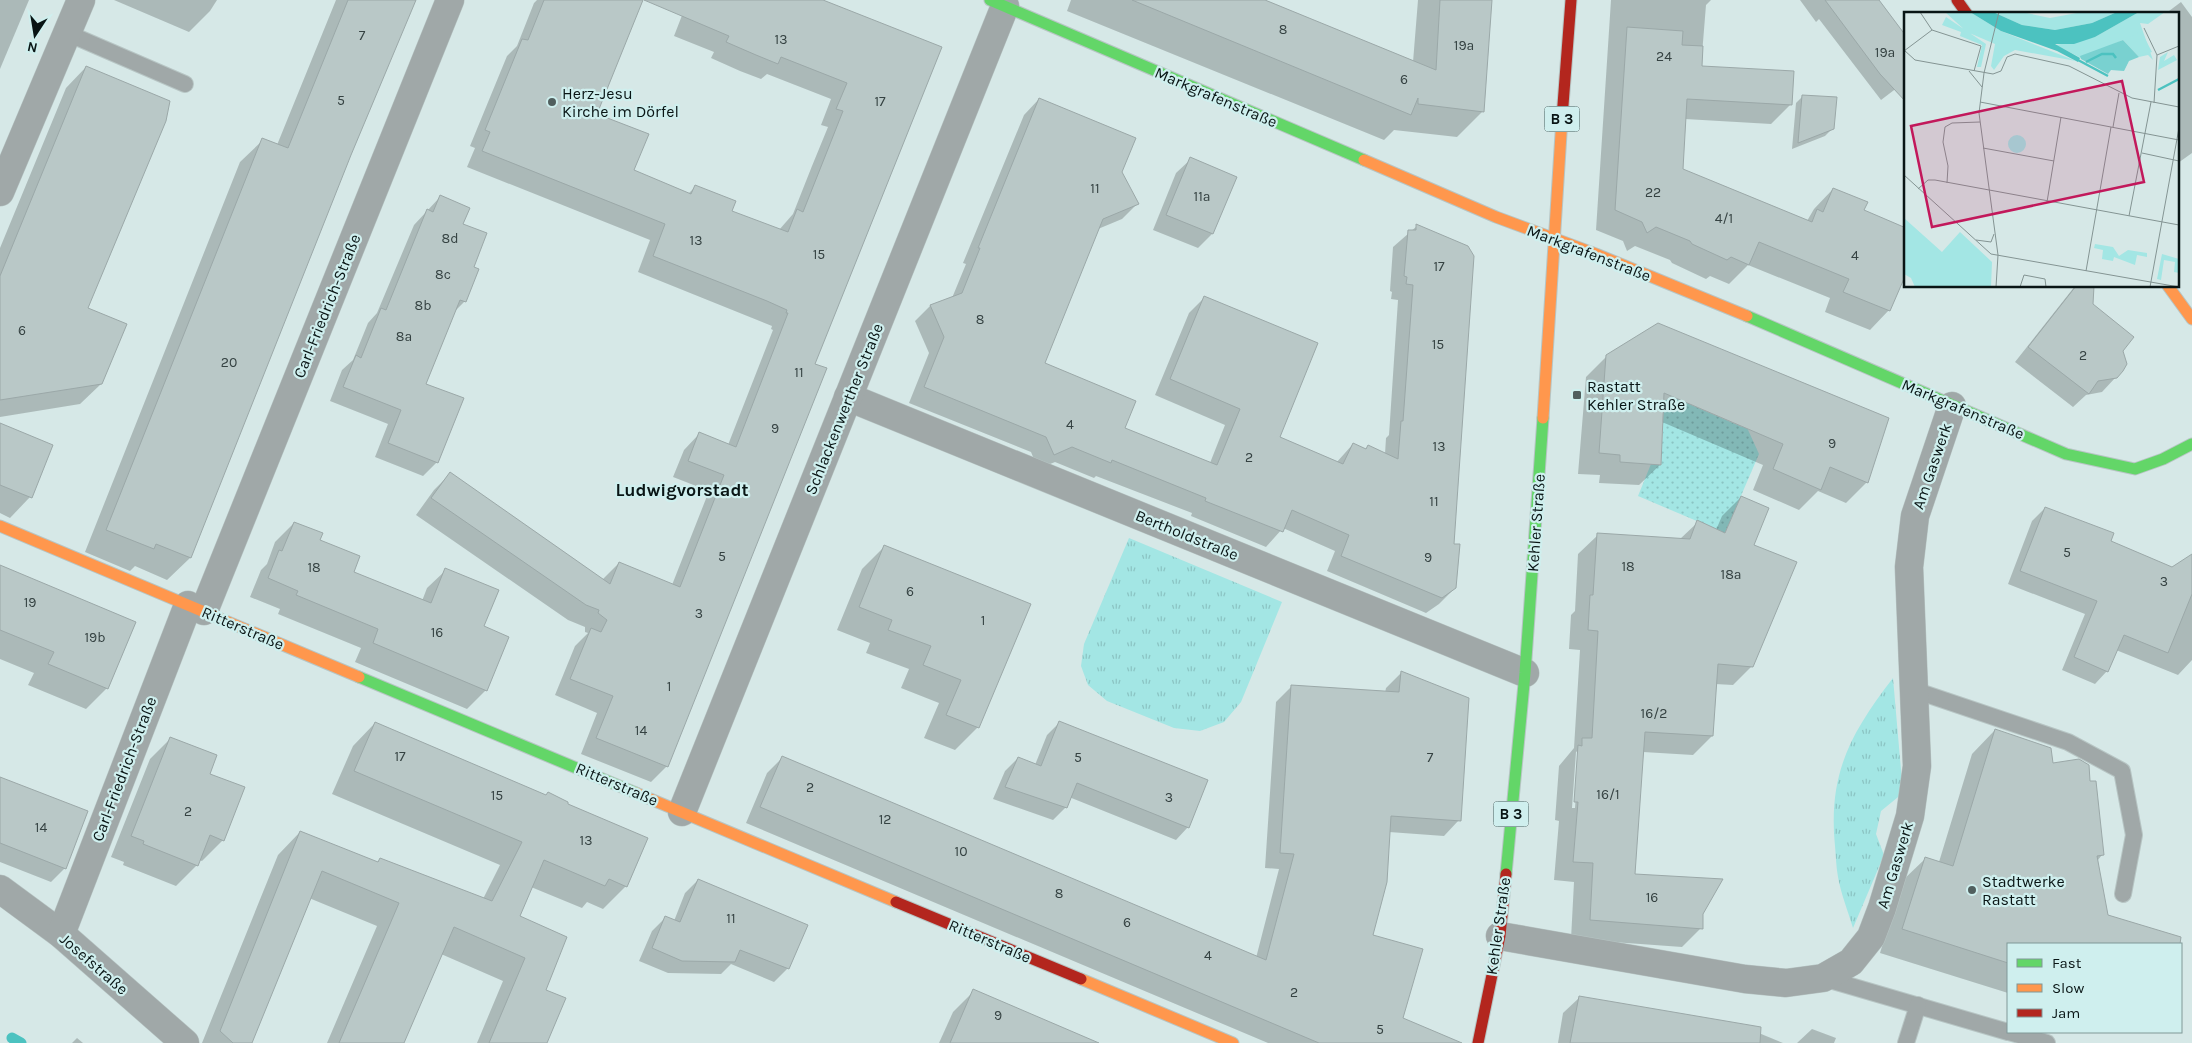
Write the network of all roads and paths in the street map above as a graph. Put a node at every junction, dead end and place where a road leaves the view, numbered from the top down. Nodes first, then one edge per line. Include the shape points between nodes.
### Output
1 (81, 0) edge
2 (450, 0) edge
3 (1571, 0) edge
4 (1957, 0) edge
5 (998, 3) edge
6 (1965, 12) edge
7 (67, 33) junction
8 (185, 84) dead end
9 (0, 192) edge
10 (1553, 239) junction
11 (2169, 288) edge
12 (2192, 319) edge
13 (848, 397) junction
14 (1952, 406) junction
15 (2192, 444) edge
16 (0, 526) edge
17 (196, 608) junction
18 (1525, 673) junction
19 (1914, 690) junction
20 (682, 812) junction
21 (0, 889) edge
22 (2123, 894) dead end
23 (61, 934) junction
24 (1500, 936) junction
25 (1822, 978) junction
26 (1918, 1005) junction
27 (2007, 1032) edge
28 (2012, 1033) edge
29 (185, 1043) edge
30 (1233, 1043) edge
31 (1478, 1043) edge
32 (1906, 1043) edge
33 (2047, 1043) edge

1 - 7 street
2 - 17 street, Carl-Friedrich-Straße
3 - 10 street, Kehler Straße / B 3
4 - 6 street
5 - 10 street, Markgrafenstraße
5 - 13 street, Schlackenwerther Straße
7 - 8 lane
7 - 9 street
10 - 14 street, Markgrafenstraße via 1812,344
10 - 18 street, Kehler Straße / B 3
11 - 12 street
13 - 18 street, Bertholdstraße
13 - 20 street, Schlackenwerther Straße
14 - 15 street, Markgrafenstraße via 2066,454 2135,469
14 - 19 street, Am Gaswerk via 1915,516 1909,567
16 - 17 street, Ritterstraße
17 - 20 street, Ritterstraße
17 - 23 street, Carl-Friedrich-Straße
18 - 24 street, Kehler Straße / B 3
19 - 22 lane via 2068,742 2122,771 2134,834
19 - 25 street, Am Gaswerk via 1918,766 1910,816 1882,908 1871,937 1851,962
20 - 30 street, Ritterstraße
21 - 23 street, Josefstraße
23 - 29 street, Josefstraße
24 - 25 street, Am Gaswerk via 1745,980 1786,983
24 - 31 street, Kehler Straße / B 3
25 - 26 lane
26 - 27 lane
26 - 32 lane
28 - 33 lane

